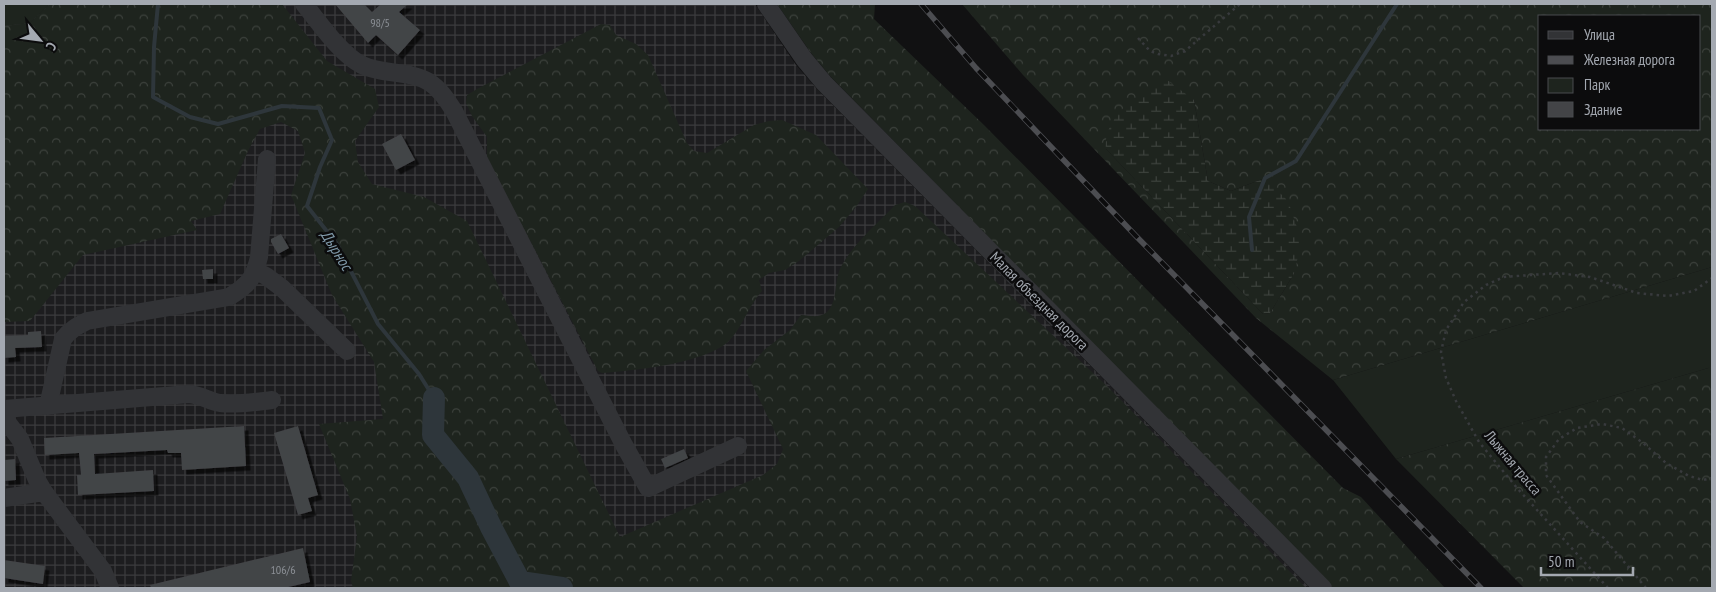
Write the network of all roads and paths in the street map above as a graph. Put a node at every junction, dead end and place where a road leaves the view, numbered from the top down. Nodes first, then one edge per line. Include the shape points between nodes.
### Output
1 (304, 4) edge
2 (766, 4) edge
3 (1240, 4) edge
4 (1138, 38) dead end
5 (267, 159) dead end
6 (256, 271) junction
7 (1712, 278) edge
8 (347, 351) dead end
9 (272, 400) dead end
10 (48, 406) junction
11 (4, 409) edge
12 (4, 418) edge
13 (738, 446) dead end
14 (1712, 478) edge
15 (44, 492) junction
16 (4, 498) edge
17 (110, 588) edge
18 (1323, 588) edge
19 (1608, 588) edge
20 (1646, 588) edge

1 - 13 street via 346,54 360,64 378,71 416,76 429,82 445,98 648,488
2 - 18 street, Малая объездная дорога via 824,83
3 - 4 path via 1185,51 1171,56 1150,51
5 - 6 street
6 - 8 street via 282,288
6 - 10 street via 247,285 229,297 78,325 63,339
7 - 19 path, Лыжная трасса via 1694,291 1668,296 1637,293 1590,277 1558,273 1504,277 1486,285 1464,302 1446,330 1441,352 1446,378 1479,442
9 - 10 street via 228,404 190,394
10 - 11 street
12 - 15 street via 20,439
14 - 20 path, Лыжная трасса via 1703,480 1689,476 1666,463 1622,428 1602,424 1577,428 1559,439 1546,457 1546,475 1580,522 1604,538
15 - 16 street
15 - 17 street via 103,571

